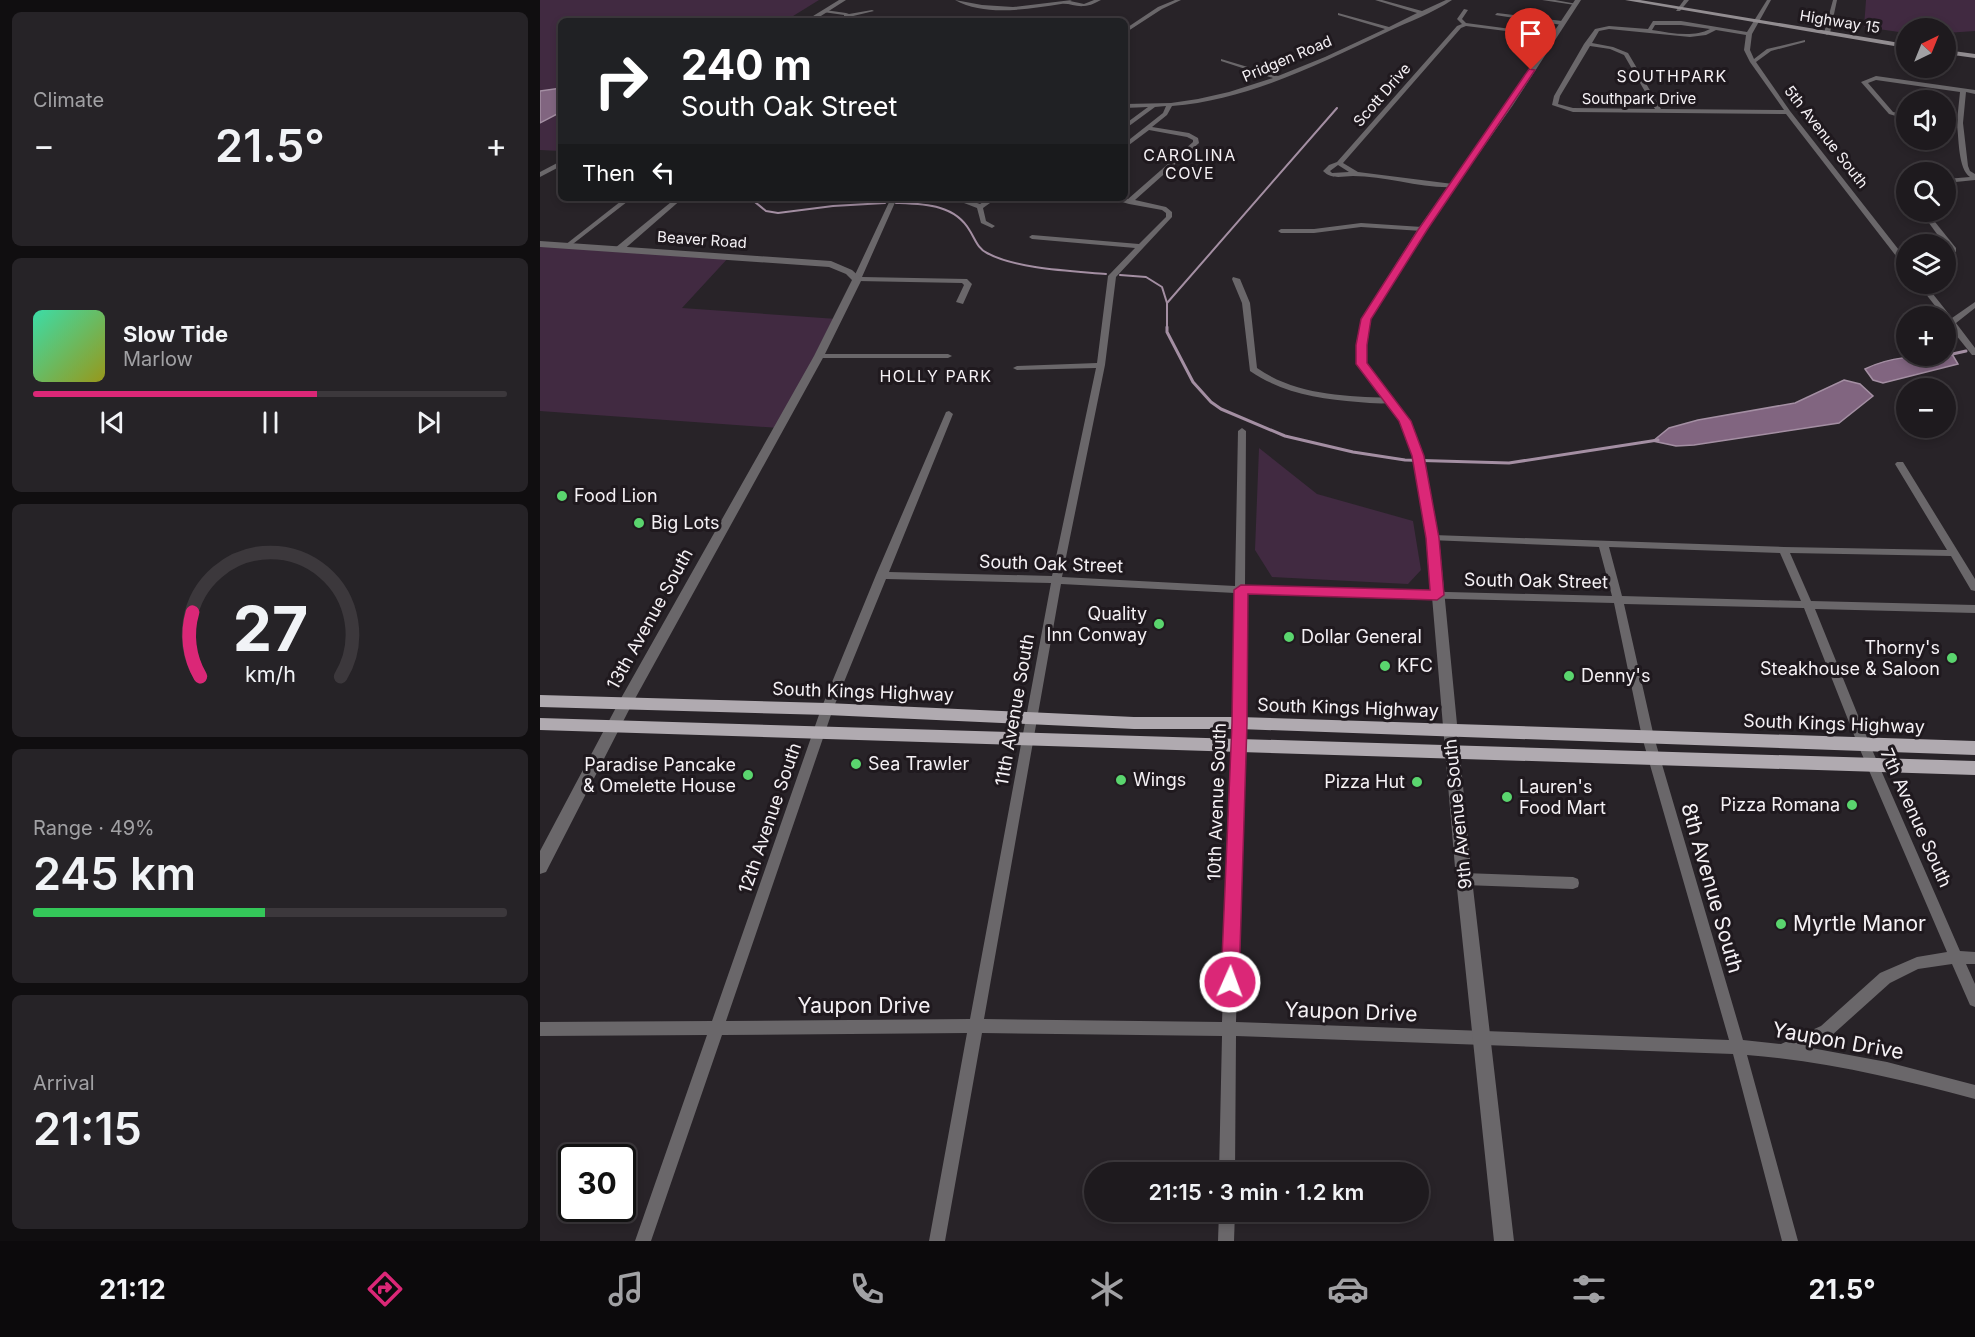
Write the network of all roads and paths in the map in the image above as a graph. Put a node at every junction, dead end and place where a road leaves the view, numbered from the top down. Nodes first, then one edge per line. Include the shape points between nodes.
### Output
1 (843, 0) edge
2 (1099, 0) edge
3 (1179, 0) edge
4 (1377, 0) edge
5 (1450, 0) edge
6 (1544, 0) edge
7 (1628, 0) edge
8 (1687, 0) edge
9 (1769, 0) edge
10 (1835, 0) edge
11 (960, 1) edge
12 (1067, 1) edge
13 (1577, 2) edge
14 (1040, 3) edge
15 (1466, 10) dead end
16 (1678, 10) junction
17 (825, 11) junction
18 (872, 11) dead end
19 (1422, 13) junction
20 (1340, 14) dead end
21 (1497, 14) dead end
22 (813, 18) edge
23 (845, 18) edge
24 (849, 18) edge
25 (1526, 18) junction
26 (1756, 22) junction
27 (1562, 23) junction
28 (1465, 24) junction
29 (1388, 28) junction
30 (1128, 29) edge
31 (1715, 29) junction
32 (1517, 30) junction
33 (1649, 32) junction
34 (1827, 33) junction
35 (1749, 34) junction
36 (1553, 35) junction
37 (1803, 41) dead end
38 (1587, 44) junction
39 (1896, 44) edge
40 (1956, 53) edge
41 (1975, 56) edge
42 (1223, 60) dead end
43 (1753, 62) junction
44 (1279, 78) junction
45 (1963, 90) junction
46 (1975, 92) edge
47 (1154, 105) junction
48 (1170, 105) junction
49 (1128, 106) edge
50 (1659, 111) junction
51 (1788, 112) junction
52 (1896, 114) edge
53 (1956, 123) edge
54 (1960, 123) junction
55 (1128, 124) edge
56 (1148, 128) junction
57 (1128, 144) edge
58 (1339, 163) junction
59 (558, 165) edge
60 (1356, 174) junction
61 (540, 175) edge
62 (1975, 178) edge
63 (1956, 181) edge
64 (1453, 186) junction
65 (625, 201) edge
66 (676, 201) edge
67 (893, 201) edge
68 (966, 201) edge
69 (989, 201) edge
70 (1124, 201) edge
71 (1129, 202) junction
72 (980, 207) junction
73 (1932, 222) edge
74 (992, 226) dead end
75 (1422, 230) junction
76 (1281, 231) dead end
77 (1941, 234) edge
78 (1032, 237) dead end
79 (540, 244) edge
80 (567, 246) junction
81 (1140, 246) junction
82 (618, 250) junction
83 (1896, 250) edge
84 (857, 279) junction
85 (1236, 279) dead end
86 (960, 302) dead end
87 (1975, 304) edge
88 (1956, 319) edge
89 (1956, 329) edge
90 (1975, 353) edge
91 (819, 356) junction
92 (948, 356) dead end
93 (1101, 366) junction
94 (1017, 368) dead end
95 (1388, 401) junction
96 (949, 414) dead end
97 (1242, 431) dead end
98 (1900, 464) dead end
99 (1432, 538) junction
100 (1603, 544) junction
101 (1784, 550) junction
102 (1954, 553) junction
103 (881, 575) junction
104 (1056, 580) junction
105 (1975, 587) edge
106 (1241, 590) junction
107 (1437, 595) junction
108 (1618, 599) junction
109 (1808, 605) junction
110 (1975, 609) edge
111 (540, 701) edge
112 (626, 704) junction
113 (827, 709) junction
114 (1032, 719) junction
115 (1239, 723) junction
116 (540, 724) edge
117 (613, 727) junction
118 (1449, 731) junction
119 (819, 733) junction
120 (1648, 737) junction
121 (1028, 740) junction
122 (1864, 745) junction
123 (1237, 747) junction
124 (1975, 748) edge
125 (1453, 754) junction
126 (1655, 758) junction
127 (1873, 765) junction
128 (1975, 768) edge
129 (540, 867) edge
130 (1464, 879) junction
131 (1574, 883) dead end
132 (1956, 957) junction
133 (1975, 958) edge
134 (1975, 1000) edge
135 (975, 1026) junction
136 (716, 1027) junction
137 (540, 1029) edge
138 (1229, 1029) junction
139 (1480, 1036) junction
140 (1738, 1047) junction
141 (1785, 1050) junction
142 (1975, 1092) edge
143 (1227, 1162) edge
144 (1227, 1222) edge
145 (643, 1241) edge
146 (937, 1241) edge
147 (1226, 1241) edge
148 (1504, 1241) edge
149 (1790, 1241) edge

1 - 17 street
2 - 12 street via 1084,5
3 - 30 street
4 - 19 street
5 - 19 street, Pridgen Road
6 - 13 street
7 - 16 main road, Highway 15
8 - 16 street
9 - 26 street
10 - 34 street
11 - 14 street via 1017,8
12 - 14 street
13 - 27 street, 9th Avenue South
15 - 28 street via 1459,19
16 - 26 main road, Highway 15
17 - 22 street
17 - 23 street via 839,12
18 - 24 street
19 - 29 street, Pridgen Road
20 - 29 street
21 - 25 street
25 - 27 street
25 - 32 street
26 - 34 main road, Highway 15
26 - 35 street
27 - 36 street, 9th Avenue South
28 - 32 street
28 - 58 street, Scott Drive
29 - 44 street, Pridgen Road
31 - 33 street, Southpark Drive via 1696,35
31 - 33 street via 1669,22 1653,23
31 - 35 street
32 - 36 street
33 - 38 street, Southpark Drive via 1603,28
34 - 39 main road, Highway 15
35 - 43 street, 5th Avenue South via 1747,50
36 - 64 street, 9th Avenue South
37 - 43 street via 1769,50
38 - 50 street via 1626,54
38 - 50 street, Southpark Drive via 1555,105 1573,111
40 - 41 main road
42 - 44 street
43 - 51 street, 5th Avenue South
44 - 48 street, Pridgen Road via 1231,94
45 - 46 street
45 - 52 street via 1876,78 1864,82
45 - 54 street
47 - 48 street, Pridgen Road
47 - 49 street, Pridgen Road
47 - 55 street
48 - 56 street
50 - 51 street, Southpark Drive
51 - 83 street, 5th Avenue South
53 - 54 street
54 - 62 street via 1965,166
56 - 57 street
56 - 71 street via 1190,135 1196,142
58 - 60 street
58 - 60 street via 1326,171 1331,175
59 - 61 street
60 - 64 street
62 - 63 street
64 - 75 street, 9th Avenue South
65 - 80 street
66 - 82 street
67 - 84 street, 13th Avenue South
68 - 72 street
69 - 72 street
70 - 71 street
71 - 81 street, 11th Avenue South via 1169,212 1169,217
72 - 74 street via 983,222
73 - 77 street
75 - 76 street via 1361,225
75 - 95 street, 9th Avenue South via 1366,319 1362,364
78 - 81 street
79 - 80 street, Beaver Road
80 - 82 street, Beaver Road
81 - 93 street, 11th Avenue South via 1112,276
82 - 84 street, Beaver Road via 831,264
84 - 86 street via 964,281 968,284
84 - 91 street, 13th Avenue South
85 - 95 street via 1246,303 1253,369 1263,378 1331,398
87 - 88 street
89 - 90 street
91 - 92 street
91 - 112 street, 13th Avenue South
93 - 94 street
93 - 104 street, 11th Avenue South
95 - 99 street, 9th Avenue South via 1405,421 1418,456
96 - 103 street, 12th Avenue South
97 - 106 street, 10th Avenue South
98 - 102 street
99 - 100 street
99 - 107 street, 9th Avenue South
100 - 101 street
100 - 108 street, 8th Avenue South
101 - 102 street
101 - 109 street, 7th Avenue South
102 - 105 street
103 - 104 street, South Oak Street
103 - 113 street, 12th Avenue South
104 - 106 street, South Oak Street
104 - 114 street, 11th Avenue South
106 - 107 street, South Oak Street
106 - 115 street, 10th Avenue South
107 - 108 street, South Oak Street
107 - 118 street, 9th Avenue South
108 - 109 street, South Oak Street
108 - 120 street, 8th Avenue South
109 - 110 street, South Oak Street
109 - 122 street, 7th Avenue South
111 - 112 main road, South Kings Highway
112 - 113 main road, South Kings Highway
112 - 117 street, 13th Avenue South
113 - 114 main road, South Kings Highway
113 - 119 street, 12th Avenue South
114 - 115 main road, South Kings Highway
114 - 121 street, 11th Avenue South
115 - 118 main road, South Kings Highway
115 - 123 street, 10th Avenue South
116 - 117 main road
117 - 119 main road
117 - 129 street, 13th Avenue South
118 - 120 main road, South Kings Highway
118 - 125 street, 9th Avenue South
119 - 121 main road
119 - 136 street, 12th Avenue South
120 - 122 main road, South Kings Highway
120 - 126 street, 8th Avenue South
121 - 123 main road
121 - 135 street, 11th Avenue South
122 - 124 main road, South Kings Highway
122 - 127 street, 7th Avenue South
123 - 125 main road
123 - 138 street, 10th Avenue South
125 - 126 main road
125 - 130 street, 9th Avenue South
126 - 127 main road
126 - 140 street, 8th Avenue South
127 - 128 main road
127 - 132 street, 7th Avenue South
130 - 131 street
130 - 139 street, 9th Avenue South
132 - 133 street
132 - 134 street, 7th Avenue South
132 - 141 street via 1917,963 1885,978 1826,1031
135 - 136 street, Yaupon Drive
135 - 138 street, Yaupon Drive
135 - 146 street, 11th Avenue South
136 - 137 street, Yaupon Drive
136 - 145 street, 12th Avenue South
138 - 139 street, Yaupon Drive
138 - 143 street, 10th Avenue South
139 - 140 street, Yaupon Drive
139 - 148 street, 9th Avenue South
140 - 141 street, Yaupon Drive
140 - 149 street, 8th Avenue South
141 - 142 street, Yaupon Drive
144 - 147 street

